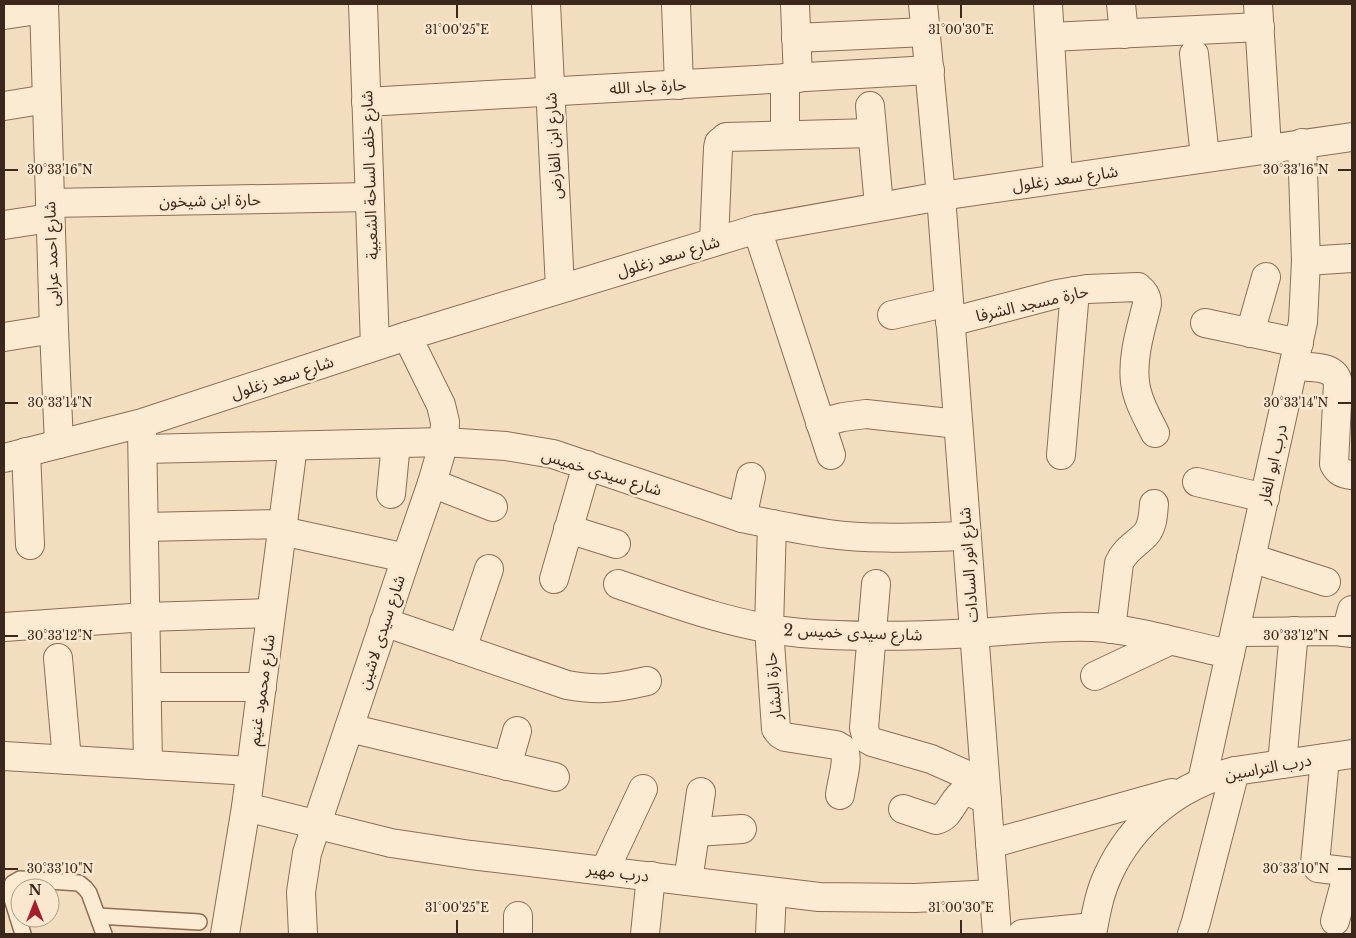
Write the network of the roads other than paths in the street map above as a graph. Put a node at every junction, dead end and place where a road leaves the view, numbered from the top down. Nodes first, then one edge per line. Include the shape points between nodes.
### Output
1 (363, 4) edge
2 (546, 4) edge
3 (676, 4) edge
4 (795, 4) edge
5 (923, 4) edge
6 (1048, 4) edge
7 (1121, 4) edge
8 (44, 6) edge
9 (4, 16) edge
10 (1259, 16) edge
11 (926, 32) junction
12 (1124, 34) junction
13 (1050, 37) junction
14 (796, 38) junction
15 (1194, 54) dead end
16 (930, 70) junction
17 (791, 78) junction
18 (678, 85) junction
19 (550, 91) junction
20 (47, 99) junction
21 (366, 102) junction
22 (4, 106) edge
23 (870, 106) dead end
24 (872, 133) junction
25 (785, 135) junction
26 (1352, 137) edge
27 (1302, 143) junction
28 (1267, 148) junction
29 (1205, 157) junction
30 (1058, 179) junction
31 (941, 196) junction
32 (369, 197) junction
33 (879, 206) junction
34 (50, 211) junction
35 (4, 225) edge
36 (757, 229) junction
37 (714, 242) junction
38 (1336, 260) edge
39 (1266, 277) dead end
40 (560, 288) junction
41 (1076, 291) junction
42 (950, 312) junction
43 (892, 315) dead end
44 (1205, 323) dead end
45 (54, 329) junction
46 (1250, 333) junction
47 (408, 336) junction
48 (4, 337) edge
49 (375, 346) junction
50 (1297, 354) junction
51 (820, 423) junction
52 (958, 424) junction
53 (1155, 434) dead end
54 (142, 436) junction
55 (444, 442) junction
56 (396, 443) junction
57 (59, 444) junction
58 (293, 446) junction
59 (15, 455) edge
60 (830, 455) dead end
61 (1061, 455) dead end
62 (587, 465) junction
63 (1352, 475) edge
64 (751, 477) dead end
65 (1197, 482) dead end
66 (432, 483) junction
67 (391, 494) dead end
68 (1265, 498) junction
69 (1154, 504) dead end
70 (494, 507) dead end
71 (742, 518) junction
72 (772, 524) junction
73 (144, 527) junction
74 (282, 527) junction
75 (568, 529) junction
76 (966, 536) junction
77 (616, 544) dead end
78 (30, 545) dead end
79 (406, 558) junction
80 (1252, 558) junction
81 (490, 569) dead end
82 (554, 579) dead end
83 (1326, 582) dead end
84 (618, 584) dead end
85 (876, 584) dead end
86 (271, 613) junction
87 (146, 617) junction
88 (384, 622) junction
89 (1350, 625) edge
90 (4, 628) edge
91 (769, 628) junction
92 (1111, 629) junction
93 (1294, 631) junction
94 (974, 633) junction
95 (872, 636) junction
96 (1169, 641) junction
97 (1233, 643) junction
98 (462, 649) junction
99 (58, 658) dead end
100 (1095, 676) dead end
101 (647, 681) dead end
102 (147, 687) junction
103 (262, 687) junction
104 (349, 728) junction
105 (517, 731) dead end
106 (1352, 752) edge
107 (4, 756) edge
108 (1325, 758) junction
109 (67, 760) junction
110 (1282, 764) junction
111 (148, 765) junction
112 (507, 766) junction
113 (250, 771) junction
114 (1235, 771) junction
115 (555, 777) dead end
116 (1193, 786) junction
117 (643, 789) dead end
118 (701, 792) dead end
119 (986, 792) junction
120 (840, 795) dead end
121 (246, 808) junction
122 (903, 809) dead end
123 (317, 825) junction
124 (742, 829) dead end
125 (696, 832) junction
126 (990, 844) junction
127 (605, 870) junction
128 (1350, 872) edge
129 (651, 876) junction
130 (688, 881) junction
131 (772, 892) junction
132 (994, 894) junction
133 (98, 916) junction
134 (1334, 921) dead end
135 (199, 922) dead end
136 (1092, 931) edge
137 (23, 934) edge
138 (104, 934) edge
139 (225, 934) edge
140 (303, 934) edge
141 (645, 934) edge
142 (770, 934) edge
143 (997, 934) edge
144 (1022, 934) edge
145 (1192, 934) edge

1 - 21 street, شارع خلف الساحة الشعبية
2 - 19 street, شارع ابن الفارض
3 - 18 street
4 - 14 street
5 - 11 street, شارع انور السادات
6 - 13 street
7 - 12 street
8 - 9 street
8 - 20 street, شارع احمد عرابى
10 - 12 street
10 - 28 street
11 - 14 street
11 - 16 street, شارع انور السادات
12 - 13 street
13 - 30 street
14 - 17 street
15 - 29 street
16 - 17 street, حارة جاد الله
16 - 31 street, شارع انور السادات
17 - 18 street, حارة جاد الله
17 - 25 street
18 - 19 street, حارة جاد الله
19 - 21 street, حارة جاد الله
19 - 40 street, شارع ابن الفارض
20 - 22 street
20 - 34 street, شارع احمد عرابى
21 - 32 street, شارع خلف الساحة الشعبية
23 - 24 street
24 - 25 street
24 - 33 street
25 - 37 street via 730,136 719,143
26 - 27 street, شارع سعد زغلول
27 - 28 street, شارع سعد زغلول
27 - 38 street, درب ابو الغار
28 - 29 street, شارع سعد زغلول
29 - 30 street, شارع سعد زغلول
30 - 31 street, شارع سعد زغلول
31 - 33 street, شارع سعد زغلول
31 - 42 street, شارع انور السادات
32 - 34 street, حارة ابن شيخون
32 - 49 street, شارع خلف الساحة الشعبية
33 - 36 street, شارع سعد زغلول
34 - 35 street, حارة ابن شيخون
34 - 45 street, شارع احمد عرابى
36 - 37 street, شارع سعد زغلول
36 - 51 street
37 - 40 street, شارع سعد زغلول
38 - 50 street, درب ابو الغار via 1303,322
39 - 46 street
40 - 47 street, شارع سعد زغلول
41 - 42 street, حارة مسجد الشرفا
41 - 53 street, حارة مسجد الشرفا via 1131,286 1138,287 1147,297 1137,349 1135,382 1140,402
41 - 61 street
42 - 43 street, حارة مسجد الشرفا
42 - 52 street, شارع انور السادات
44 - 46 street
45 - 48 street
45 - 57 street, شارع احمد عرابى
46 - 50 street
47 - 49 street, شارع سعد زغلول
47 - 55 street, شارع سيدى لاشين via 441,405 445,422
49 - 54 street, شارع سعد زغلول
50 - 63 street via 1337,376 1334,464 1342,473
50 - 68 street, درب ابو الغار
51 - 52 street via 866,414
51 - 60 street
52 - 76 street, شارع انور السادات
54 - 57 street, شارع سعد زغلول
54 - 58 street, شارع سيدى خميس
54 - 73 street
55 - 56 street, شارع سيدى خميس
55 - 62 street, شارع سيدى خميس via 506,446 553,454
55 - 66 street, شارع سيدى لاشين
56 - 58 street, شارع سيدى خميس
56 - 67 street
57 - 59 street, شارع سعد زغلول
58 - 74 street, شارع محمود غنيم
59 - 78 street
62 - 71 street, شارع سيدى خميس
62 - 75 street
64 - 71 street
65 - 68 street
66 - 70 street
66 - 79 street, شارع سيدى لاشين
68 - 80 street, درب ابو الغار
69 - 92 street via 1146,534 1123,553 1119,563
71 - 72 street, شارع سيدى خميس
72 - 76 street, شارع سيدى خميس via 830,534 895,538
72 - 91 street, حارة البشار
73 - 74 street
73 - 87 street
74 - 79 street
74 - 86 street, شارع محمود غنيم
75 - 77 street
75 - 82 street
76 - 94 street, شارع انور السادات
79 - 88 street, شارع سيدى لاشين
80 - 83 street
80 - 97 street, درب ابو الغار
81 - 98 street
84 - 91 street, شارع سيدى خميس 2 via 695,610
85 - 95 street
86 - 87 street
86 - 103 street, شارع محمود غنيم
87 - 90 street
87 - 102 street
88 - 98 street
88 - 104 street, شارع سيدى لاشين
89 - 93 street, شارع سيدى خميس 2
91 - 95 street, شارع سيدى خميس 2
91 - 120 street, حارة البشار via 776,729 785,738 842,748 846,760
92 - 94 street, شارع سيدى خميس 2 via 1066,627
92 - 96 street, شارع سيدى خميس 2
93 - 97 street, شارع سيدى خميس 2
93 - 110 street
94 - 95 street, شارع سيدى خميس 2
94 - 119 street, شارع انور السادات
95 - 119 street via 864,728 867,739 931,759
96 - 97 street, شارع سيدى خميس 2
96 - 100 street
97 - 116 street, درب ابو الغار
98 - 101 street via 582,688 614,689
99 - 109 street
102 - 103 street
102 - 111 street
103 - 113 street, شارع محمود غنيم
104 - 112 street
104 - 123 street, شارع سيدى لاشين
105 - 112 street
106 - 108 street, درب التراسين
107 - 109 street
108 - 110 street, درب التراسين
108 - 128 street via 1315,864 1318,868
109 - 111 street
110 - 114 street, درب التراسين
111 - 113 street
112 - 115 street
113 - 121 street, شارع محمود غنيم
114 - 116 street, درب التراسين
114 - 145 street
116 - 126 street
116 - 136 street, درب التراسين via 1150,816 1119,854 1107,875
117 - 127 street
118 - 125 street
119 - 122 street via 964,792 939,819
119 - 126 street, شارع انور السادات
121 - 123 street, درب مهير
121 - 139 street, شارع محمود غنيم
123 - 127 street, درب مهير via 392,843
123 - 140 street, شارع سيدى لاشين via 307,853 301,892
124 - 125 street
125 - 130 street
126 - 132 street, شارع انور السادات
127 - 129 street, درب مهير
128 - 134 street
129 - 130 street, درب مهير
129 - 141 street
130 - 131 street, درب مهير
131 - 132 street, درب مهير via 829,897 916,898
131 - 142 street
132 - 143 street, شارع انور السادات
133 - 135 lane
133 - 137 lane via 89,893 79,883 20,879 9,889
133 - 138 lane
136 - 144 street

